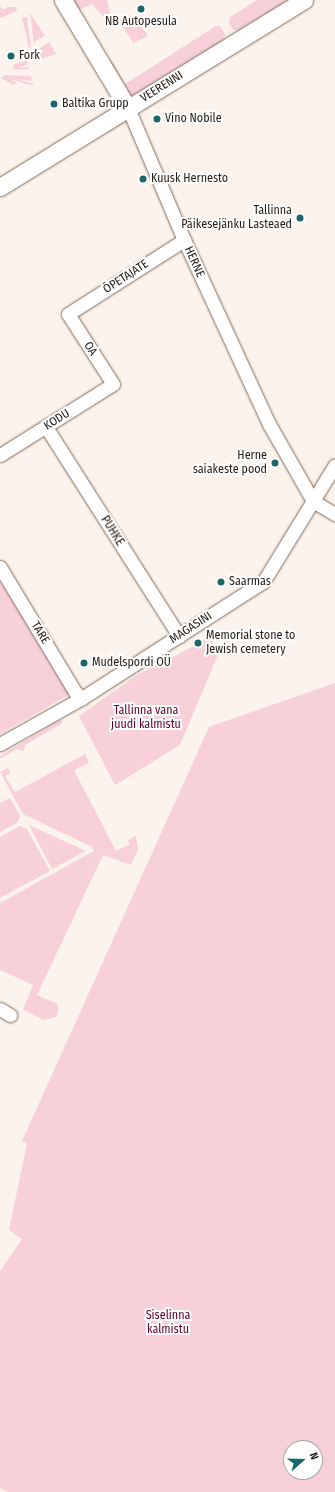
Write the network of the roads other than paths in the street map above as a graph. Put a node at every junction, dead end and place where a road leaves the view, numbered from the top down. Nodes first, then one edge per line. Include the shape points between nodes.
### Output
1 (63, 0) edge
2 (304, 0) edge
3 (128, 108) junction
4 (0, 187) edge
5 (184, 240) junction
6 (68, 314) joint
7 (113, 384) joint
8 (46, 427) junction
9 (0, 455) edge
10 (335, 465) edge
11 (313, 501) junction
12 (335, 514) edge
13 (0, 567) edge
14 (179, 636) junction
15 (82, 698) junction
16 (0, 744) edge

1 - 3 street, HERNE
2 - 3 street, VEERENNI
3 - 4 street, VEERENNI
3 - 5 street, HERNE
5 - 6 street, ÕPETAJATE
5 - 11 street, HERNE via 269,424
6 - 7 street, OA
7 - 8 street, KODU
8 - 9 street, KODU
8 - 14 street, PUHKE
10 - 11 street, MAGASINI
11 - 12 street, HERNE
11 - 14 street, MAGASINI via 263,582
13 - 15 street, TARE via 75,692
14 - 15 street, MAGASINI
15 - 16 street, MAGASINI

